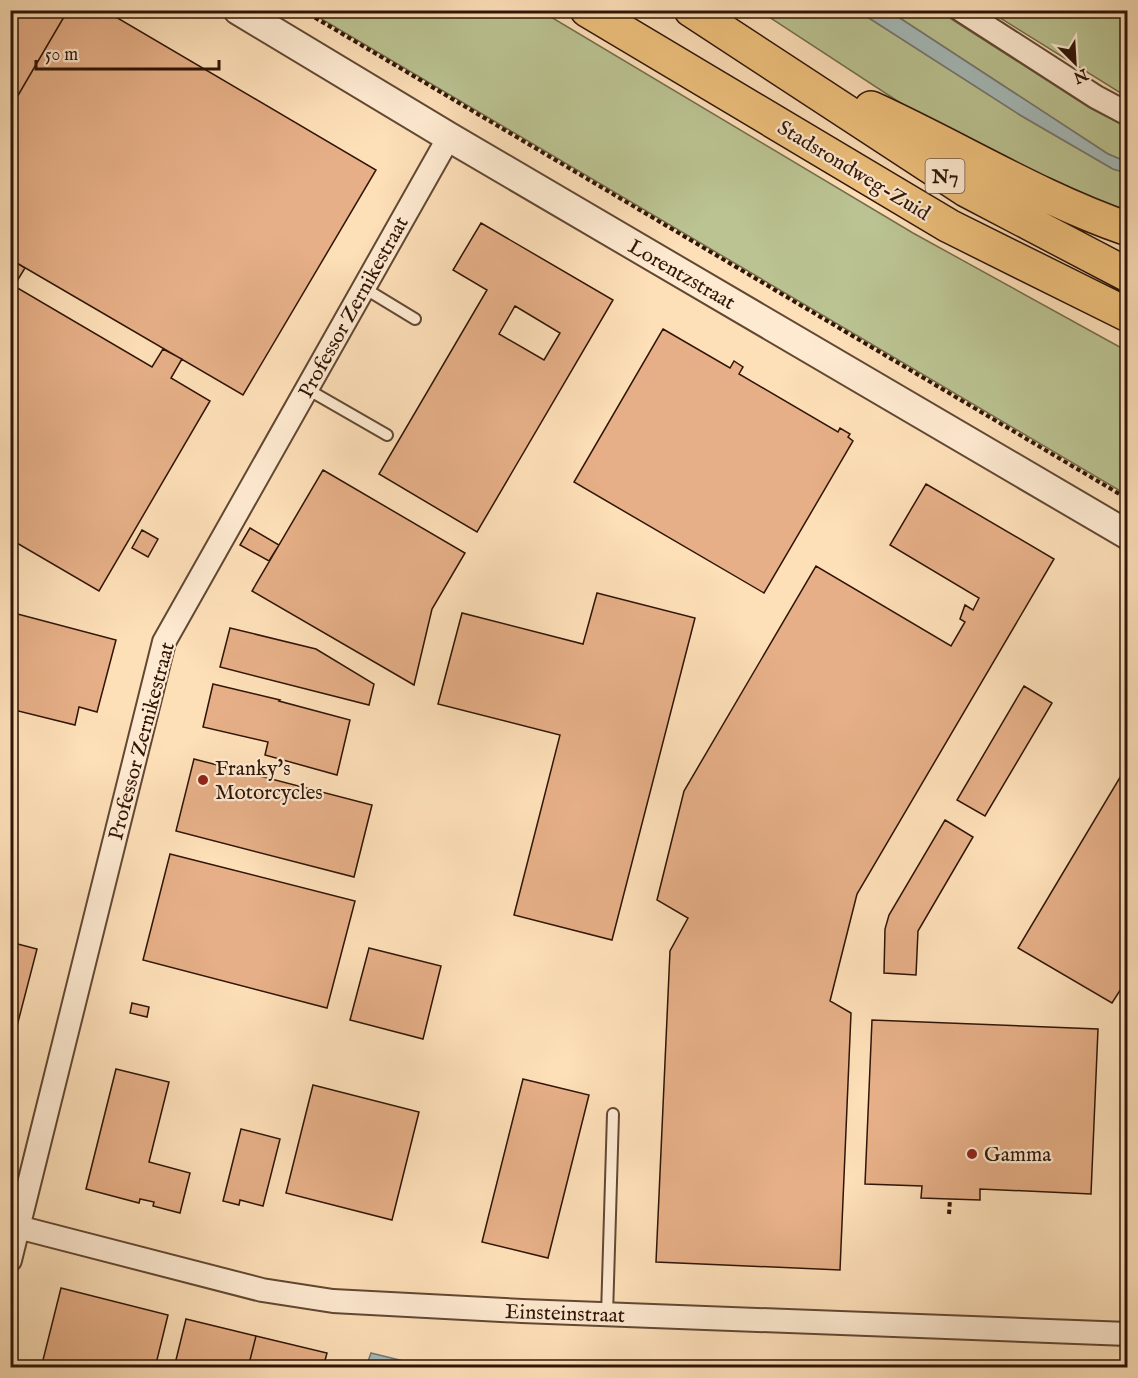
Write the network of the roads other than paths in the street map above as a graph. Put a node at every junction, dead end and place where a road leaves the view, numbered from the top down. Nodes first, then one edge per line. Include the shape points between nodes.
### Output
1 (238, 10) edge
2 (587, 10) edge
3 (691, 10) edge
4 (961, 10) edge
5 (771, 63) junction
6 (1128, 114) edge
7 (449, 137) junction
8 (893, 194) junction
9 (1128, 229) edge
10 (1128, 275) edge
11 (364, 288) junction
12 (1128, 315) edge
13 (415, 319) dead end
14 (1128, 340) edge
15 (307, 389) junction
16 (387, 435) dead end
17 (1128, 535) edge
18 (613, 1114) dead end
19 (15, 1227) edge
20 (10, 1260) edge
21 (607, 1315) junction
22 (1128, 1334) edge

1 - 7 street, Lorentzstraat
2 - 8 highway, Stadsrondweg-Zuid / N7
3 - 5 highway, Stadsrondweg-Zuid / N7
4 - 6 street via 1096,98
5 - 9 highway, N7 via 905,124 999,173
5 - 10 highway, Stadsrondweg-Zuid / N7 via 966,190
7 - 11 street, Professor Zernikestraat
7 - 17 street, Lorentzstraat
8 - 12 highway, Stadsrondweg-Zuid / N7
8 - 14 highway, N7 via 1002,277
11 - 13 lane
11 - 15 street, Professor Zernikestraat
15 - 16 lane
15 - 19 street, Professor Zernikestraat via 164,642
18 - 21 lane
19 - 20 street, Professor Zernikestraat
19 - 21 street, Einsteinstraat via 262,1290 333,1301
21 - 22 street, Einsteinstraat

